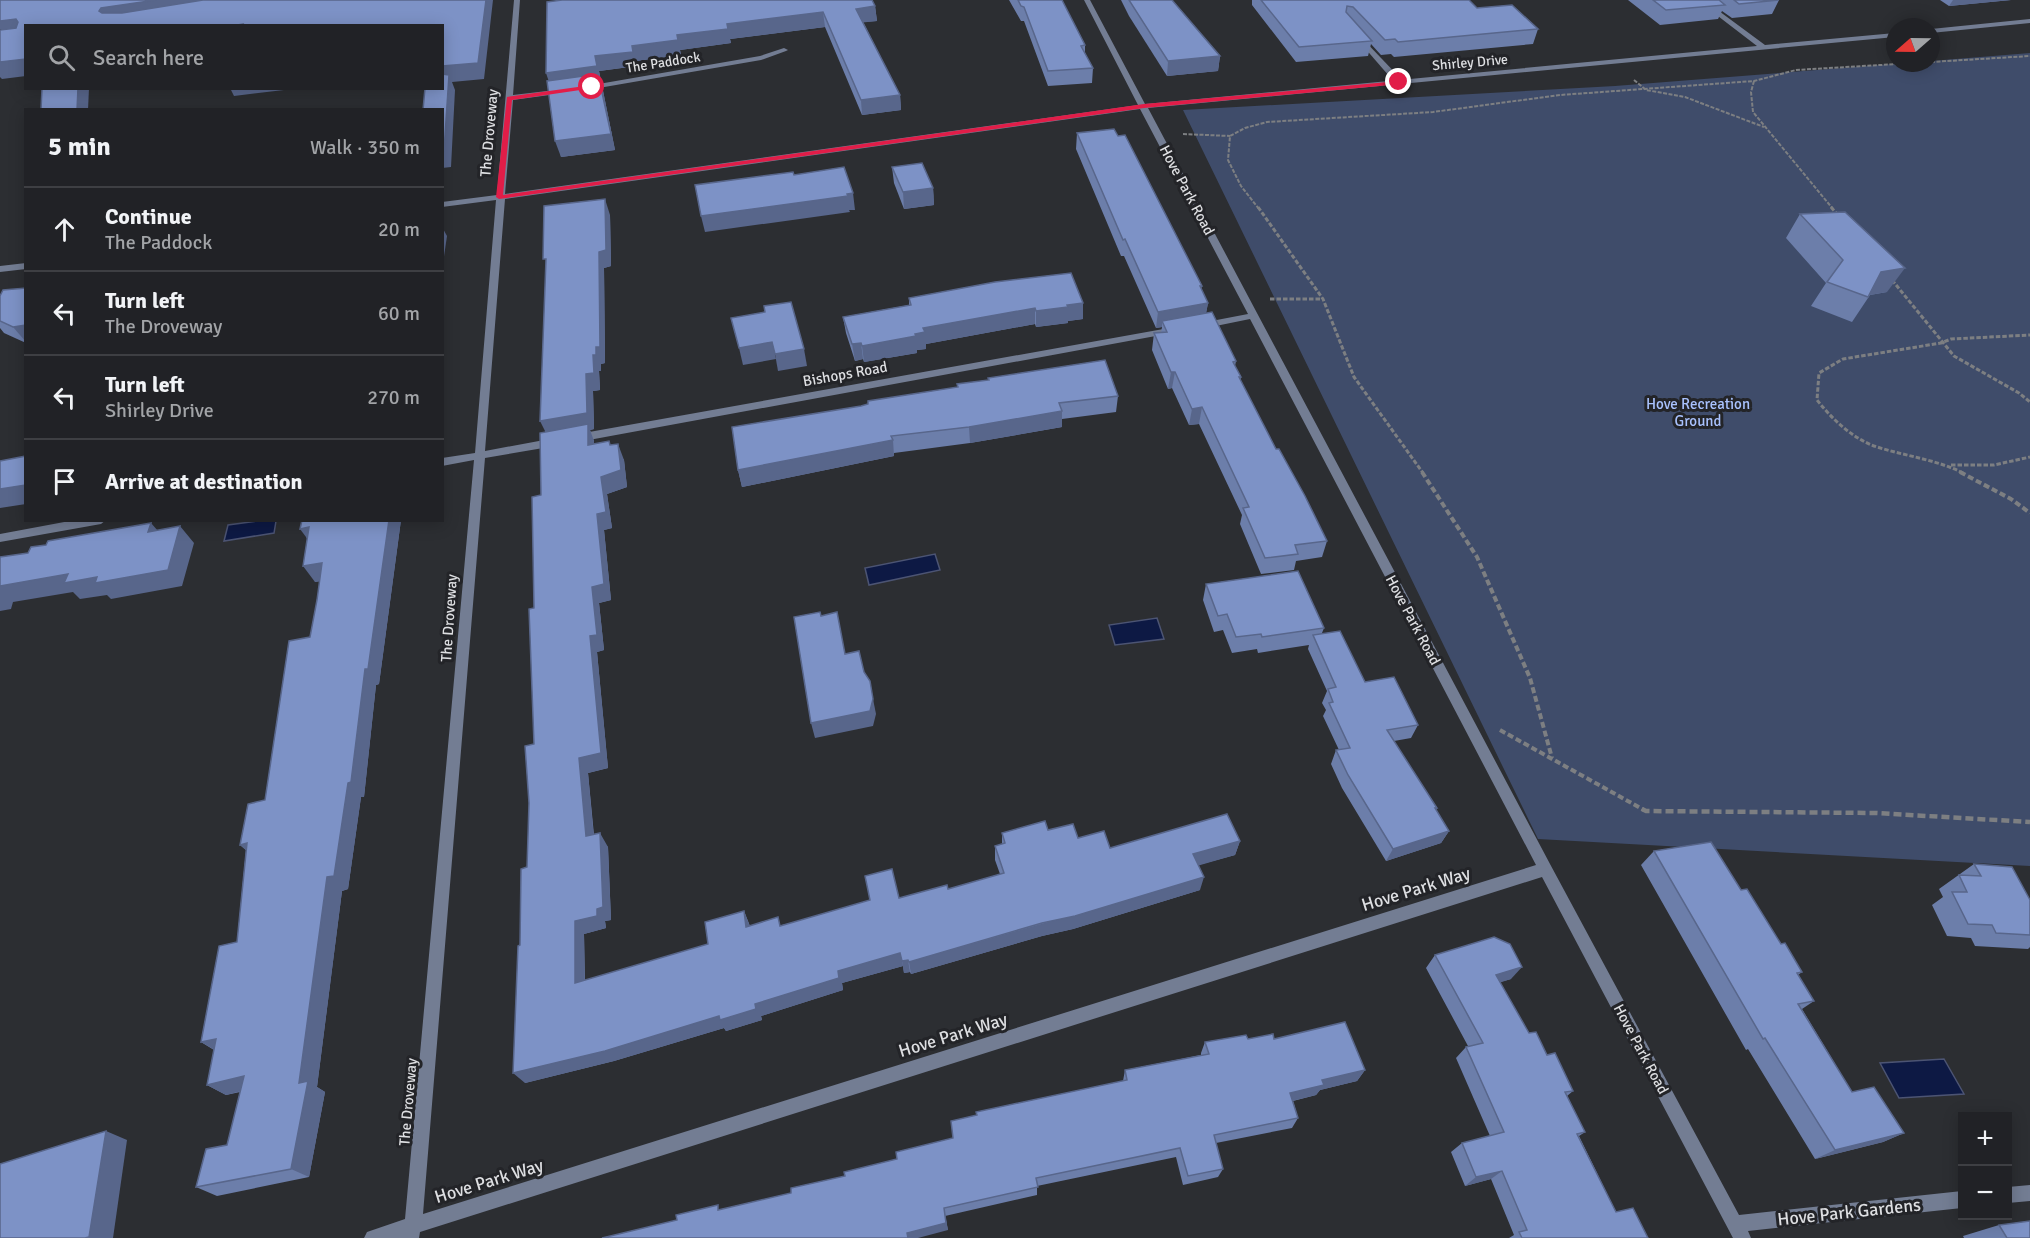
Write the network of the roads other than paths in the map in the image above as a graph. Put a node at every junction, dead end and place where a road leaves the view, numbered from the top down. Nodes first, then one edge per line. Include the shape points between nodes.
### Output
1 (517, 0) edge
2 (1087, 0) edge
3 (1700, 0) edge
4 (2030, 21) edge
5 (1940, 30) edge
6 (1354, 32) edge
7 (1886, 36) edge
8 (1764, 48) junction
9 (784, 50) dead end
10 (1399, 82) junction
11 (580, 89) edge
12 (568, 90) edge
13 (509, 98) junction
14 (1144, 106) junction
15 (499, 197) junction
16 (444, 205) edge
17 (24, 266) edge
18 (0, 269) edge
19 (1253, 316) junction
20 (1194, 327) edge
21 (1182, 329) edge
22 (572, 439) edge
23 (560, 441) edge
24 (478, 456) junction
25 (444, 462) edge
26 (90, 522) edge
27 (0, 538) edge
28 (1545, 869) junction
29 (2030, 1193) edge
30 (2012, 1195) edge
31 (1958, 1201) edge
32 (411, 1231) edge
33 (1738, 1231) edge
34 (373, 1238) edge

1 - 13 street, The Droveway
2 - 14 street, Hove Park Road
3 - 8 street
4 - 5 street
6 - 10 street
7 - 8 street, Shirley Drive
8 - 10 street, Shirley Drive
9 - 11 street, The Paddock via 761,58
10 - 14 street, Shirley Drive
12 - 13 street
13 - 15 street, The Droveway
14 - 15 street, Shirley Drive
14 - 19 street, Hove Park Road
15 - 16 street, Shirley Drive
15 - 24 street, The Droveway
17 - 18 street
19 - 20 street
19 - 28 street, Hove Park Road
21 - 22 street, Bishops Road
23 - 24 street
24 - 25 street
24 - 32 street, The Droveway via 454,769
26 - 27 street
28 - 32 street, Hove Park Way
28 - 33 street, Hove Park Road
29 - 30 street
31 - 33 street, Hove Park Gardens
32 - 34 street, Hove Park Way

